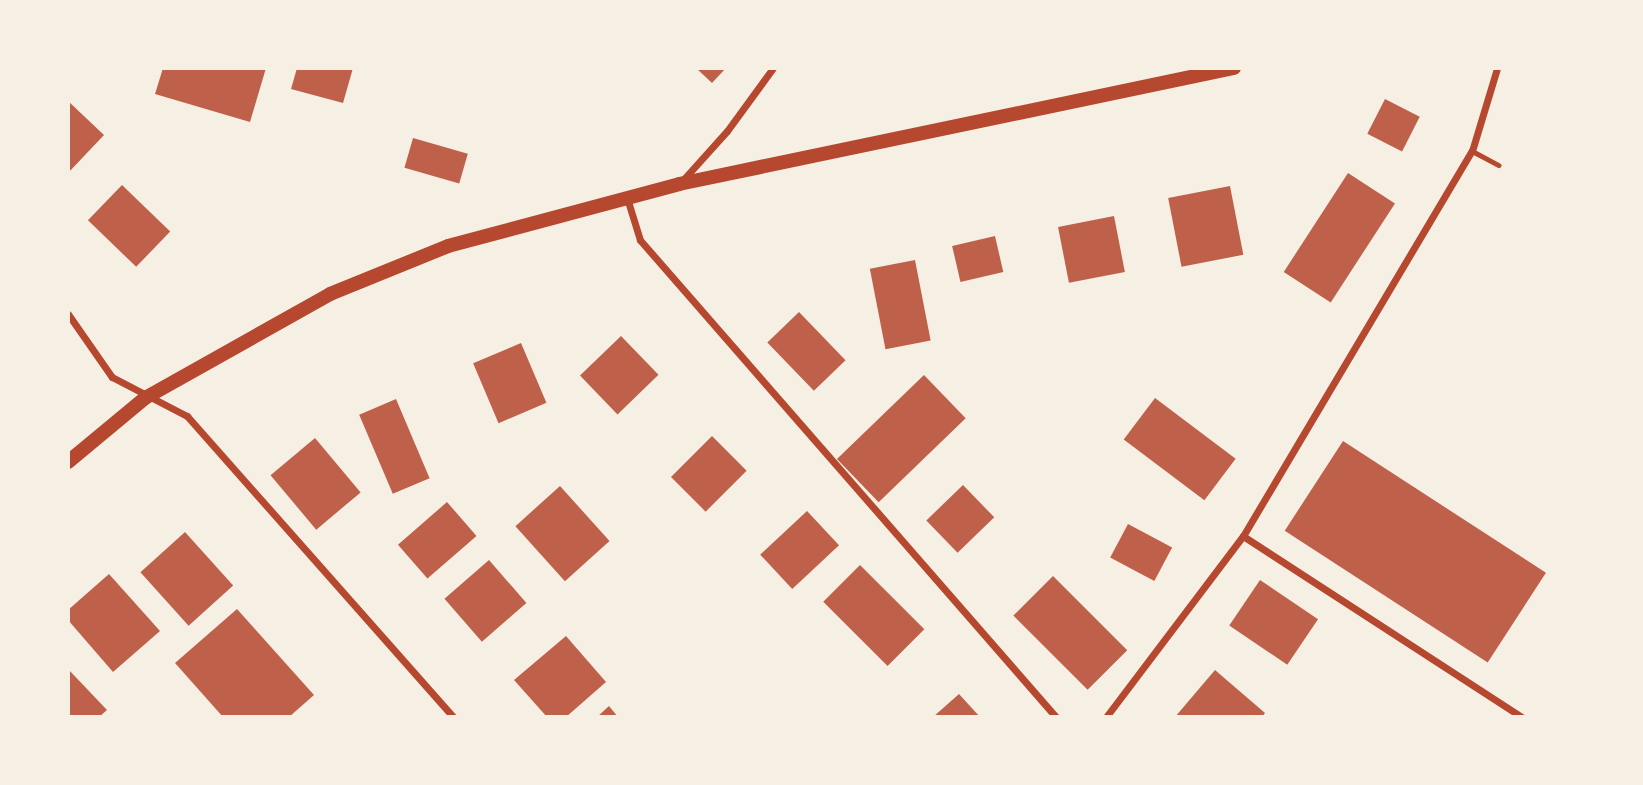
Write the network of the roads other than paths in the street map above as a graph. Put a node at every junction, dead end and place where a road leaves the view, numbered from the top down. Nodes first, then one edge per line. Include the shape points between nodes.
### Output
1 (773, 68) edge
2 (1234, 68) edge
3 (1497, 68) edge
4 (1472, 151) junction
5 (1498, 165) dead end
6 (679, 184) junction
7 (627, 198) junction
8 (68, 314) edge
9 (145, 398) junction
10 (68, 462) edge
11 (1243, 536) junction
12 (453, 717) edge
13 (1056, 717) edge
14 (1106, 717) edge
15 (1522, 717) edge

1 - 6 street via 727,131
2 - 6 main road
3 - 4 street
4 - 5 lane
4 - 11 street
6 - 7 main road
7 - 9 main road via 448,246 330,294
7 - 13 street via 639,240
8 - 9 street via 112,377
9 - 10 main road
9 - 12 street via 187,416
11 - 14 street
11 - 15 street

